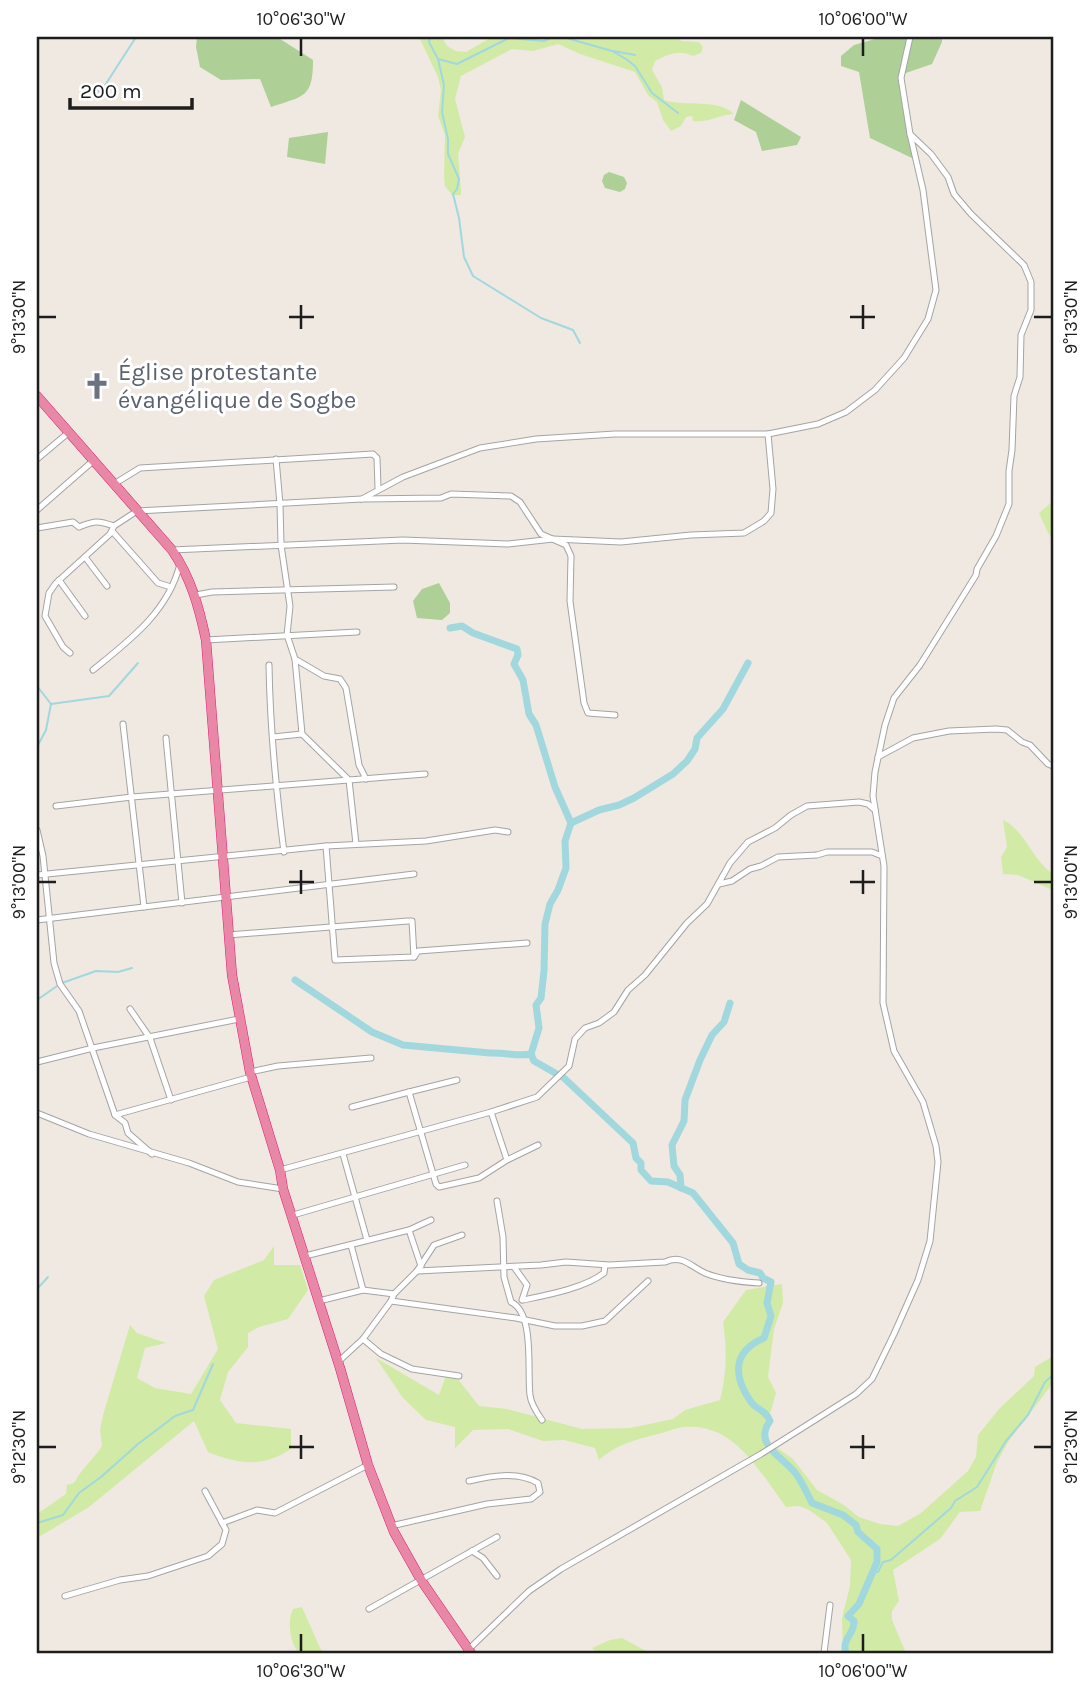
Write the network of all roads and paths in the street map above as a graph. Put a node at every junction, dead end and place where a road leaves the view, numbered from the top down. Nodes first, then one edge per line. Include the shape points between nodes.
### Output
1 (910, 37) edge
2 (910, 134) junction
3 (38, 402) edge
4 (68, 433) junction
5 (768, 434) junction
6 (276, 459) junction
7 (37, 460) edge
8 (93, 461) junction
9 (114, 484) junction
10 (378, 488) junction
11 (362, 499) junction
12 (280, 504) junction
13 (37, 510) edge
14 (137, 511) junction
15 (37, 528) edge
16 (113, 529) junction
17 (553, 539) junction
18 (281, 545) junction
19 (172, 550) junction
20 (85, 557) junction
21 (180, 563) junction
22 (59, 580) junction
23 (107, 586) dead end
24 (171, 587) junction
25 (394, 587) dead end
26 (288, 590) junction
27 (196, 595) junction
28 (86, 616) dead end
29 (357, 632) dead end
30 (287, 635) junction
31 (206, 640) junction
32 (70, 653) dead end
33 (295, 659) junction
34 (270, 665) dead end
35 (93, 670) dead end
36 (615, 715) dead end
37 (123, 724) dead end
38 (302, 734) junction
39 (273, 737) junction
40 (166, 738) dead end
41 (878, 757) junction
42 (1053, 766) edge
43 (425, 774) dead end
44 (366, 779) junction
45 (349, 780) junction
46 (276, 785) junction
47 (217, 791) junction
48 (171, 795) junction
49 (132, 797) junction
50 (56, 806) dead end
51 (875, 810) junction
52 (37, 830) edge
53 (508, 832) dead end
54 (356, 844) junction
55 (326, 846) junction
56 (284, 852) junction
57 (882, 856) junction
58 (223, 857) junction
59 (177, 861) junction
60 (139, 865) junction
61 (45, 874) junction
62 (414, 874) dead end
63 (37, 875) edge
64 (719, 884) junction
65 (330, 885) junction
66 (226, 897) junction
67 (182, 903) junction
68 (144, 907) junction
69 (51, 918) junction
70 (37, 920) edge
71 (332, 925) junction
72 (228, 934) junction
73 (527, 943) dead end
74 (414, 957) junction
75 (130, 1009) dead end
76 (239, 1019) junction
77 (150, 1038) junction
78 (93, 1048) junction
79 (371, 1058) dead end
80 (37, 1062) edge
81 (251, 1074) junction
82 (457, 1080) dead end
83 (409, 1092) junction
84 (171, 1100) junction
85 (352, 1107) dead end
86 (491, 1112) junction
87 (37, 1113) edge
88 (116, 1115) junction
89 (419, 1131) junction
90 (538, 1145) dead end
91 (152, 1154) junction
92 (343, 1154) junction
93 (507, 1160) junction
94 (465, 1165) dead end
95 (280, 1171) junction
96 (431, 1174) junction
97 (283, 1189) junction
98 (355, 1196) junction
99 (497, 1201) dead end
100 (293, 1215) junction
101 (430, 1220) dead end
102 (410, 1230) junction
103 (463, 1235) dead end
104 (367, 1240) junction
105 (351, 1245) junction
106 (305, 1256) junction
107 (605, 1265) junction
108 (503, 1266) junction
109 (514, 1267) junction
110 (419, 1269) junction
111 (648, 1281) dead end
112 (760, 1283) dead end
113 (363, 1290) junction
114 (394, 1294) junction
115 (319, 1301) junction
116 (391, 1301) junction
117 (520, 1302) junction
118 (523, 1320) junction
119 (363, 1339) junction
120 (338, 1362) junction
121 (459, 1376) dead end
122 (542, 1420) dead end
123 (368, 1465) junction
124 (469, 1481) dead end
125 (205, 1491) dead end
126 (222, 1523) junction
127 (391, 1526) junction
128 (497, 1537) dead end
129 (472, 1551) junction
130 (497, 1576) dead end
131 (421, 1580) junction
132 (65, 1596) dead end
133 (830, 1605) dead end
134 (369, 1609) dead end
135 (469, 1652) edge
136 (824, 1653) edge

1 - 2 street via 901,78
2 - 5 street via 923,190 936,290 928,319 904,358 875,390 846,412 818,424
2 - 41 street via 931,154 971,214 1024,265 1031,282 1031,310 1021,335 1020,377 1014,396 1009,504 976,575 894,698
3 - 4 highway
4 - 7 street
4 - 8 highway
5 - 10 street via 536,439 480,448
5 - 17 street via 771,513 744,533 621,542
6 - 9 street via 140,468
6 - 10 street via 373,454
6 - 12 street
8 - 9 highway
8 - 13 street
9 - 14 highway
10 - 11 street
11 - 12 street
11 - 17 street via 511,496 541,534
12 - 14 street
12 - 18 street
14 - 16 street
14 - 19 highway
15 - 16 street via 73,522 79,527 100,521
16 - 20 street
16 - 24 street via 158,583
17 - 18 street via 508,544 403,540
17 - 36 street via 566,545 571,556 570,601 584,703 588,713
18 - 19 street
18 - 26 street
19 - 21 highway
20 - 22 street
20 - 23 street
21 - 24 street
21 - 27 highway
22 - 28 street
22 - 32 street via 48,593 45,616
24 - 35 street via 159,611
25 - 26 street
26 - 27 street
26 - 30 street
27 - 31 highway
29 - 30 street
30 - 31 street
30 - 33 street
31 - 47 highway
33 - 38 street
33 - 44 street via 324,676 340,679 346,688 359,765
34 - 39 street
37 - 49 street
38 - 39 street
38 - 45 street
39 - 46 street
40 - 48 street
41 - 42 street via 913,738 996,729 1007,730
41 - 51 street
43 - 44 street
44 - 45 street
45 - 46 street
45 - 54 street
46 - 47 street
46 - 56 street
47 - 48 street
47 - 58 highway
48 - 49 street
48 - 59 street
49 - 50 street
49 - 60 street
51 - 57 street
51 - 64 street via 859,802 807,806 748,842
52 - 61 street
53 - 54 street
54 - 55 street
55 - 56 street
55 - 65 street
56 - 58 street
57 - 64 street via 827,852 778,857
57 - 135 street via 883,1003 894,1051 923,1102 938,1162 930,1241 918,1280 872,1379 856,1394 771,1447 550,1576
58 - 59 street
58 - 66 highway
59 - 60 street
59 - 67 street
60 - 61 street
60 - 68 street
61 - 63 street
61 - 69 street
62 - 65 street
64 - 86 street via 614,1012 575,1039 569,1066 537,1097
65 - 66 street
65 - 71 street
66 - 67 street
66 - 72 highway
67 - 68 street
68 - 69 street
69 - 70 street
69 - 78 street via 60,984 79,1012
71 - 72 street
71 - 74 street via 335,960
71 - 74 street via 412,922
72 - 76 highway
73 - 74 street via 418,951
75 - 77 street
76 - 77 street
76 - 81 highway
77 - 78 street
77 - 84 street
78 - 80 street
78 - 88 street
79 - 81 street via 278,1066
81 - 84 street
81 - 95 highway
82 - 83 street
83 - 85 street
83 - 89 street
84 - 88 street
86 - 89 street
86 - 93 street
87 - 91 street
88 - 91 street
89 - 92 street
89 - 96 street
90 - 93 street
91 - 97 street via 238,1182
92 - 95 street
92 - 98 street
93 - 96 street via 479,1178 446,1186 439,1187
94 - 96 street
95 - 97 highway
96 - 98 street
97 - 100 highway
98 - 100 street
98 - 104 street
99 - 108 street
100 - 106 highway
101 - 102 street
102 - 104 street
102 - 110 street
103 - 110 street via 434,1245
104 - 105 street
105 - 106 street
105 - 113 street
106 - 115 highway
107 - 109 street via 566,1262
107 - 112 street via 673,1258 738,1282
107 - 117 street via 598,1278
108 - 109 street
108 - 110 street
108 - 117 street via 510,1302
109 - 117 street via 527,1284
110 - 114 street
111 - 118 street via 605,1321 555,1326
113 - 114 street
113 - 115 street
114 - 116 street
115 - 120 highway
116 - 118 street
116 - 119 street
117 - 118 street
118 - 122 street via 530,1398
119 - 120 street
119 - 121 street via 412,1369
120 - 123 highway
123 - 126 street via 275,1513 257,1510
123 - 127 highway
124 - 127 street via 495,1475 530,1479 538,1483 541,1492 531,1499
125 - 126 street
126 - 132 street via 226,1530 222,1544 208,1556
127 - 131 highway
128 - 129 street
129 - 130 street
129 - 131 street
131 - 134 street
131 - 135 highway
133 - 136 street

